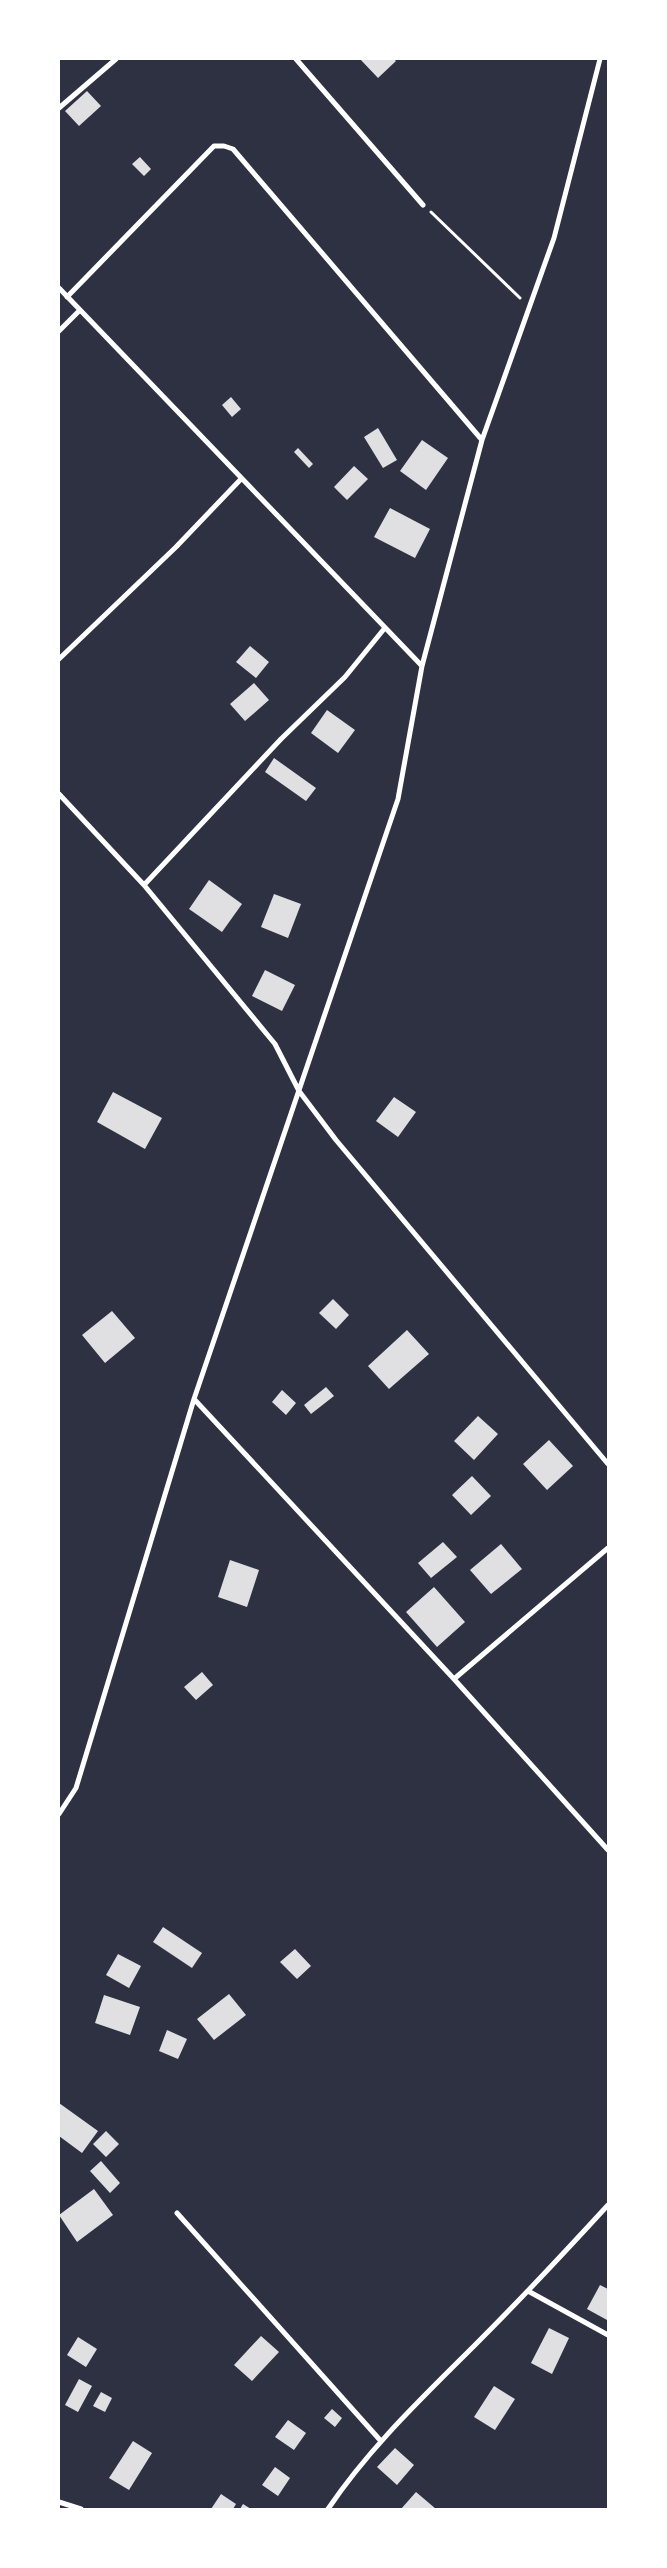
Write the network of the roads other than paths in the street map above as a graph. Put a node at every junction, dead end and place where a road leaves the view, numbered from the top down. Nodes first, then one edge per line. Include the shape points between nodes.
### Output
1 (116, 59) edge
2 (296, 59) edge
3 (600, 59) edge
4 (59, 108) edge
5 (423, 205) road end
6 (59, 288) edge
7 (67, 297) junction
8 (79, 311) junction
9 (59, 331) edge
10 (482, 440) junction
11 (241, 479) junction
12 (384, 629) junction
13 (59, 659) edge
14 (422, 666) junction
15 (59, 794) edge
16 (144, 885) junction
17 (299, 1091) junction
18 (194, 1399) junction
19 (608, 1464) edge
20 (608, 1548) edge
21 (454, 1679) junction
22 (59, 1814) edge
23 (608, 1850) edge
24 (608, 2205) edge
25 (177, 2213) dead end
26 (528, 2292) junction
27 (608, 2335) edge
28 (380, 2440) junction
29 (59, 2502) edge
30 (81, 2509) edge
31 (328, 2509) edge

1 - 4 street
2 - 5 street
3 - 10 street via 554,238
6 - 7 street
7 - 8 street
7 - 10 street via 214,146 233,149
8 - 9 street
8 - 11 street
10 - 14 street
11 - 12 street
11 - 13 street via 176,547
12 - 14 street
12 - 16 street via 345,677 281,739
14 - 17 street via 398,799
15 - 16 street
16 - 17 street via 275,1044
17 - 18 street
17 - 19 street
18 - 21 street
18 - 22 street via 76,1788
20 - 21 street
21 - 23 street
24 - 26 street
25 - 28 street
26 - 27 street
26 - 28 street
28 - 31 street
29 - 30 street

